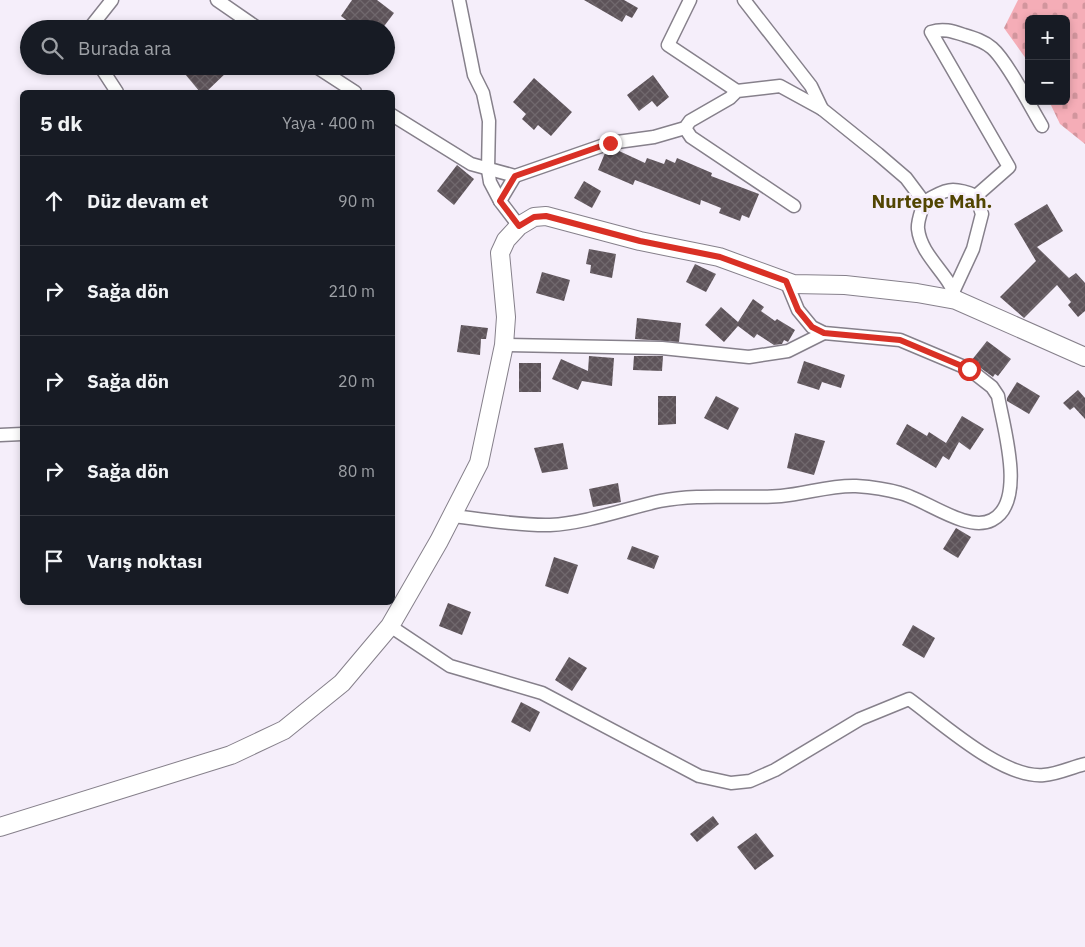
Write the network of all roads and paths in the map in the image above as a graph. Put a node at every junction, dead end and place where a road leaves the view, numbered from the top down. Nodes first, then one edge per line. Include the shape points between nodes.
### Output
1 (112, 0) edge
2 (216, 0) edge
3 (459, 0) edge
4 (690, 0) edge
5 (744, 0) edge
6 (96, 20) edge
7 (246, 20) edge
8 (106, 75) edge
9 (328, 75) edge
10 (116, 90) edge
11 (351, 90) edge
12 (737, 90) junction
13 (822, 110) junction
14 (395, 117) edge
15 (1042, 126) dead end
16 (685, 128) junction
17 (488, 170) junction
18 (515, 176) junction
19 (976, 196) junction
20 (500, 201) junction
21 (924, 202) junction
22 (794, 206) dead end
23 (519, 226) junction
24 (786, 281) junction
25 (955, 296) junction
26 (824, 333) junction
27 (504, 344) junction
28 (1085, 358) edge
29 (20, 434) edge
30 (0, 436) edge
31 (452, 516) junction
32 (390, 626) junction
33 (1085, 764) edge
34 (0, 827) edge

1 - 6 street
2 - 7 street
3 - 17 street via 474,75 483,93 489,121
4 - 12 street via 668,45
5 - 13 street via 811,86
8 - 10 street
9 - 11 street
12 - 13 street via 780,86
12 - 16 street via 730,98 690,121
13 - 21 street via 906,178
14 - 17 street via 465,161
15 - 19 street via 1003,60 992,48 950,30 931,32 1009,167
16 - 18 street via 610,143
16 - 22 street via 691,137
17 - 18 street
17 - 20 street
18 - 20 street
19 - 21 street via 962,190 944,190
19 - 25 street via 982,214
20 - 23 street
21 - 25 street via 918,228 922,242
23 - 24 street via 534,217 546,216 640,241 720,257
23 - 27 street via 506,240 500,253 506,317
24 - 25 street
24 - 26 street via 798,310 812,327
25 - 28 street
26 - 27 street via 788,351 749,357 662,348
26 - 31 street via 900,340 969,369 992,387 998,396 1012,475 1006,507 992,520 976,524 902,493 845,486 782,496 683,498 550,525
27 - 31 street via 479,463
29 - 30 street
31 - 32 street
32 - 33 street via 450,666 542,693 698,776 731,784 750,781 775,770 860,719 910,699 994,761 1017,771 1044,775
32 - 34 street via 342,683 284,730 231,755

